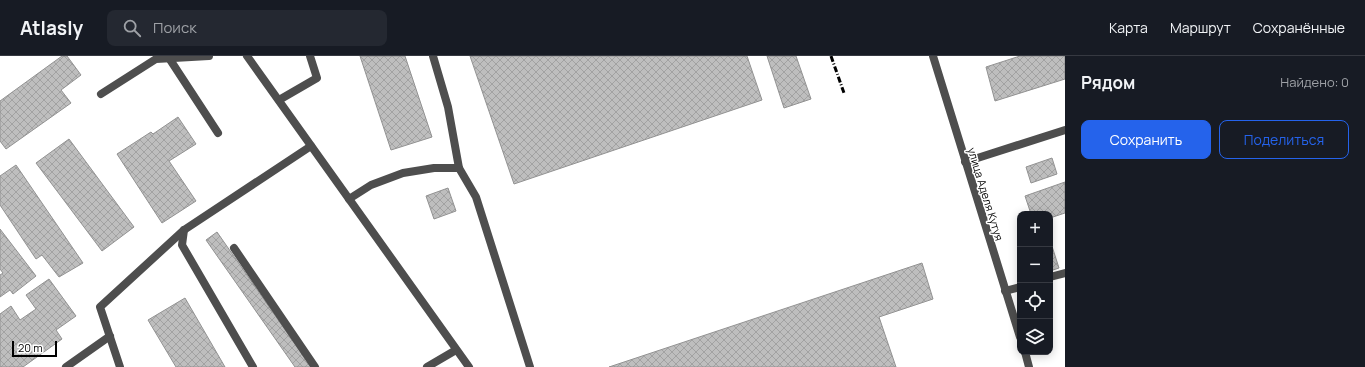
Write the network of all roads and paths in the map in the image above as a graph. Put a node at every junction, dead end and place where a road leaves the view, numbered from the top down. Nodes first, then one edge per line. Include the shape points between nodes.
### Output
1 (210, 56) edge
2 (247, 56) edge
3 (310, 56) edge
4 (433, 56) edge
5 (936, 57) edge
6 (169, 58) junction
7 (101, 94) dead end
8 (279, 100) junction
9 (1065, 130) edge
10 (218, 133) dead end
11 (311, 146) junction
12 (965, 162) junction
13 (460, 168) junction
14 (349, 199) junction
15 (184, 230) junction
16 (234, 248) dead end
17 (1065, 273) edge
18 (1053, 276) edge
19 (1017, 288) edge
20 (1006, 291) junction
21 (1017, 327) edge
22 (110, 336) junction
23 (456, 350) junction
24 (1026, 355) edge
25 (66, 367) edge
26 (120, 367) edge
27 (253, 367) edge
28 (315, 367) edge
29 (427, 367) edge
30 (469, 367) edge
31 (530, 367) edge
32 (1029, 367) edge

1 - 6 street
2 - 8 street
3 - 8 street via 317,78
4 - 13 street via 448,107
5 - 12 street, улица Аделя Кутуя
6 - 7 street via 156,59
6 - 10 street
8 - 11 street
9 - 12 street
11 - 14 street
11 - 15 street
12 - 20 street, улица Аделя Кутуя
13 - 14 street via 434,168 403,173 371,185
13 - 31 street via 476,197
14 - 23 street
15 - 22 street via 100,307
15 - 27 street via 182,245
16 - 28 street
17 - 18 street
19 - 20 street
20 - 21 street, улица Аделя Кутуя
22 - 25 street
22 - 26 street
23 - 29 street
23 - 30 street
24 - 32 street

